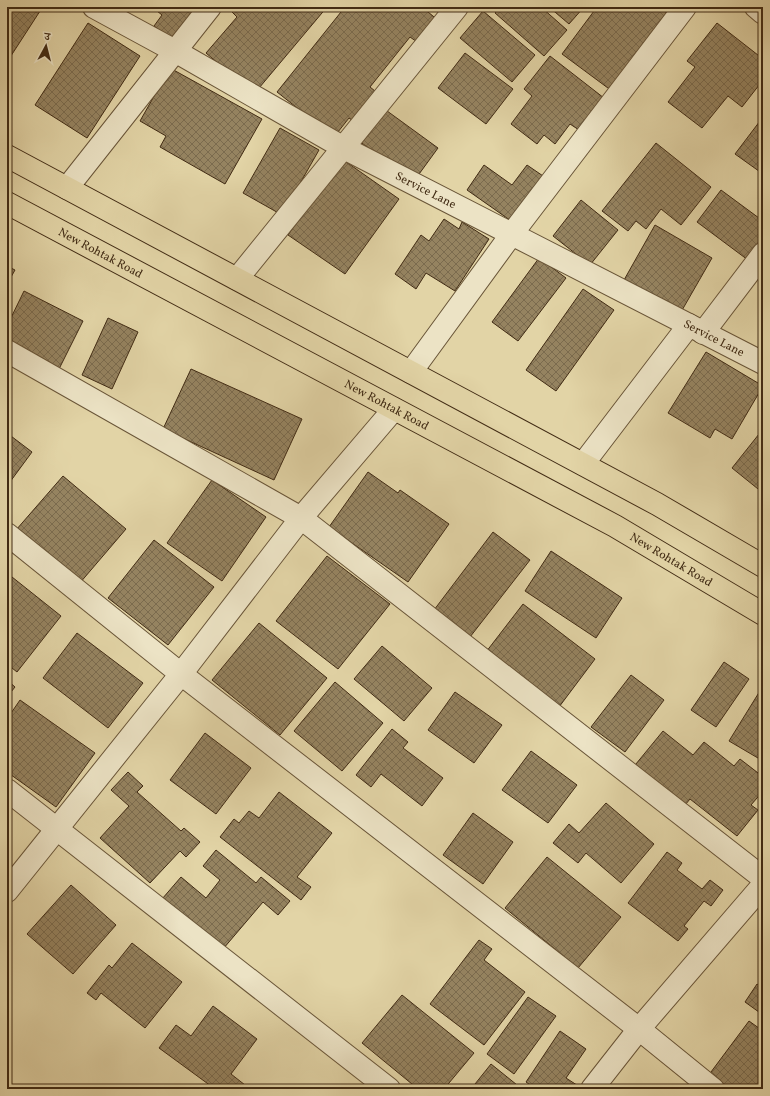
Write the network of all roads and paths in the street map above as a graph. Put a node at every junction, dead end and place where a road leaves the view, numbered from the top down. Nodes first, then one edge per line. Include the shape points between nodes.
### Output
1 (94, 7) edge
2 (210, 7) edge
3 (457, 7) edge
4 (685, 7) edge
5 (756, 7) edge
6 (763, 12) edge
7 (175, 51) junction
8 (344, 148) junction
9 (7, 156) edge
10 (67, 188) junction
11 (7, 203) edge
12 (511, 236) junction
13 (763, 254) edge
14 (237, 279) junction
15 (696, 329) junction
16 (7, 351) edge
17 (763, 362) edge
18 (411, 372) junction
19 (394, 409) junction
20 (583, 464) junction
21 (301, 518) junction
22 (7, 534) edge
23 (762, 564) edge
24 (763, 614) edge
25 (181, 674) junction
26 (7, 790) edge
27 (57, 829) junction
28 (763, 878) edge
29 (763, 885) edge
30 (7, 891) edge
31 (639, 1029) junction
32 (389, 1089) edge
33 (592, 1089) edge
34 (713, 1089) edge

1 - 7 street, Service Lane
2 - 7 street
3 - 8 street
4 - 12 street
5 - 6 street
7 - 8 street, Service Lane
7 - 10 street
8 - 12 street, Service Lane
8 - 14 street
9 - 10 main road
10 - 14 main road
11 - 19 main road, New Rohtak Road
12 - 15 street, Service Lane
12 - 18 street
13 - 15 street
14 - 18 main road
15 - 17 street, Service Lane
15 - 20 street
16 - 21 street
18 - 20 main road
19 - 21 street
19 - 24 main road, New Rohtak Road via 615,526
20 - 23 main road
21 - 25 street
21 - 28 street
22 - 25 street
25 - 27 street
25 - 31 street
26 - 27 street
27 - 30 street
27 - 32 street
29 - 31 street
31 - 33 street
31 - 34 street

